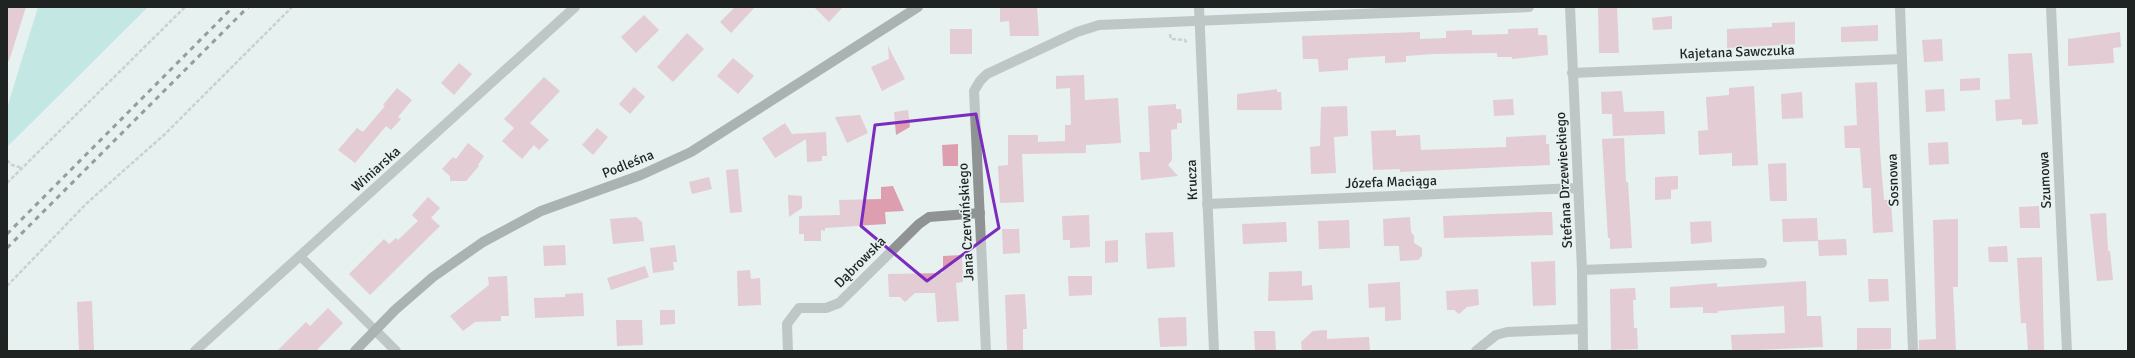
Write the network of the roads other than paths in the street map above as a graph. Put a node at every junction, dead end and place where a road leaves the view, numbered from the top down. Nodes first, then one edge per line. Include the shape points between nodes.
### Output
1 (575, 7) edge
2 (918, 7) edge
3 (1199, 7) edge
4 (1529, 7) edge
5 (1570, 7) edge
6 (1900, 7) edge
7 (2051, 7) edge
8 (1406, 9) edge
9 (1200, 19) junction
10 (1902, 60) junction
11 (1572, 73) junction
12 (1577, 188) junction
13 (1207, 204) junction
14 (980, 213) junction
15 (300, 256) junction
16 (1762, 263) dead end
17 (1582, 270) junction
18 (1582, 328) junction
19 (375, 330) junction
20 (195, 351) edge
21 (355, 351) edge
22 (396, 351) edge
23 (788, 351) edge
24 (986, 351) edge
25 (1214, 351) edge
26 (1476, 351) edge
27 (1583, 351) edge
28 (1913, 351) edge
29 (2067, 351) edge

1 - 15 street, Winiarska
2 - 19 street, Podleśna via 691,152 641,176 541,211 483,242 433,277
3 - 9 street, Krucza
4 - 8 street
5 - 11 street, Stefana Drzewieckiego
6 - 10 street, Sosnowa
7 - 29 street, Szumowa
8 - 9 street
9 - 13 street, Krucza
9 - 14 street, Jana Czerwińskiego via 1099,25 1077,32 987,74 974,91
10 - 11 street, Kajetana Sawczuka
10 - 28 street, Sosnowa
11 - 12 street, Stefana Drzewieckiego
12 - 13 street, Józefa Maciąga
12 - 17 street, Stefana Drzewieckiego
13 - 25 street, Krucza
14 - 23 street, Dąbrowska via 930,217 919,224 839,303 826,308 799,308 787,324
14 - 24 street, Jana Czerwińskiego
15 - 19 lane
15 - 20 street, Winiarska
16 - 17 street
17 - 18 street, Stefana Drzewieckiego
18 - 26 street via 1507,332 1496,335
18 - 27 street, Stefana Drzewieckiego
19 - 21 street, Podleśna
19 - 22 street

